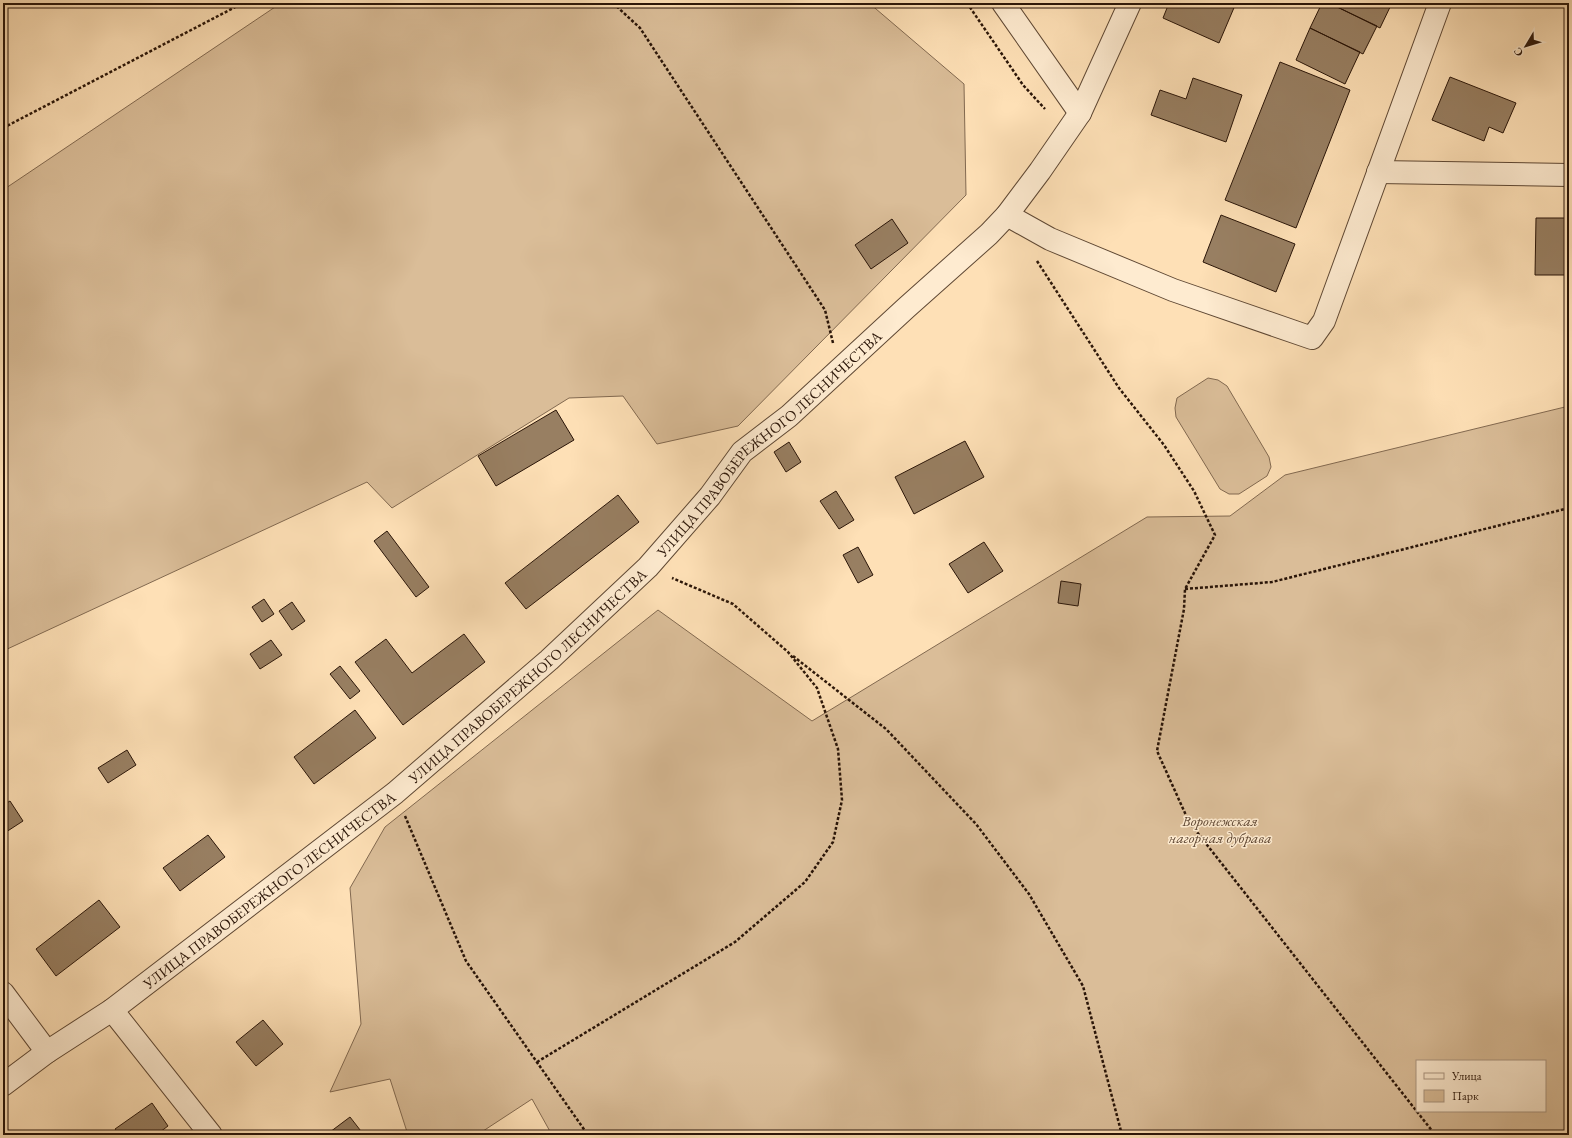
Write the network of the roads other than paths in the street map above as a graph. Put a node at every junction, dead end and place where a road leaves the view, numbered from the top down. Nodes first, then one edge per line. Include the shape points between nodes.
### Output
1 (1003, 3) edge
2 (1130, 3) edge
3 (1440, 3) edge
4 (1080, 113) junction
5 (1378, 172) junction
6 (1569, 175) edge
7 (1007, 216) junction
8 (3, 993) edge
9 (112, 1010) junction
10 (47, 1052) junction
11 (3, 1086) edge
12 (211, 1135) edge

1 - 4 street
2 - 4 street, УЛИЦА ПРАВОБЕРЕЖНОГО ЛЕСНИЧЕСТВА
3 - 5 street
4 - 7 street, УЛИЦА ПРАВОБЕРЕЖНОГО ЛЕСНИЧЕСТВА
5 - 6 street
5 - 7 street via 1324,321 1312,338 1173,290 1050,239
7 - 9 street, УЛИЦА ПРАВОБЕРЕЖНОГО ЛЕСНИЧЕСТВА via 789,416 742,452 710,496 648,567 549,660 395,793
8 - 10 street
9 - 10 street, УЛИЦА ПРАВОБЕРЕЖНОГО ЛЕСНИЧЕСТВА
9 - 12 street
10 - 11 street, УЛИЦА ПРАВОБЕРЕЖНОГО ЛЕСНИЧЕСТВА

